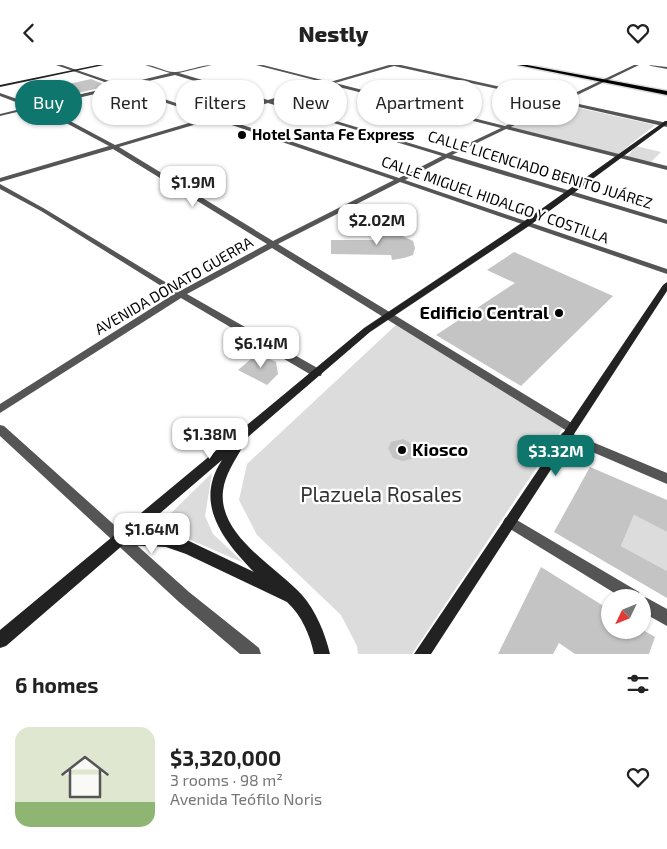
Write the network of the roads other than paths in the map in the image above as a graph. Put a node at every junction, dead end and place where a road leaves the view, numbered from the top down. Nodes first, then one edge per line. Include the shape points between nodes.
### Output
1 (58, 65) edge
2 (102, 65) edge
3 (147, 65) edge
4 (210, 65) edge
5 (258, 65) edge
6 (394, 65) edge
7 (520, 65) edge
8 (535, 65) edge
9 (637, 65) edge
10 (651, 65) edge
11 (667, 68) edge
12 (74, 71) junction
13 (177, 73) junction
14 (101, 80) edge
15 (146, 80) edge
16 (317, 80) edge
17 (340, 80) edge
18 (606, 80) junction
19 (0, 87) edge
20 (492, 87) edge
21 (347, 88) edge
22 (667, 91) edge
23 (579, 93) edge
24 (0, 94) edge
25 (15, 100) edge
26 (274, 100) edge
27 (269, 101) junction
28 (264, 102) edge
29 (579, 106) edge
30 (15, 111) edge
31 (0, 115) edge
32 (666, 124) edge
33 (75, 125) edge
34 (185, 125) edge
35 (237, 125) edge
36 (511, 125) edge
37 (505, 128) junction
38 (113, 146) junction
39 (448, 155) junction
40 (618, 157) junction
41 (667, 169) edge
42 (0, 180) edge
43 (400, 180) junction
44 (0, 186) edge
45 (569, 193) junction
46 (667, 222) edge
47 (526, 224) junction
48 (273, 245) junction
49 (667, 272) edge
50 (667, 285) edge
51 (181, 295) junction
52 (389, 315) junction
53 (317, 373) junction
54 (0, 409) edge
55 (258, 424) junction
56 (0, 429) edge
57 (569, 432) junction
58 (667, 479) edge
59 (510, 522) junction
60 (119, 538) junction
61 (621, 589) edge
62 (296, 600) junction
63 (651, 608) edge
64 (667, 618) edge
65 (0, 640) edge
66 (252, 654) edge
67 (322, 654) edge
68 (422, 654) edge

1 - 12 street, CALLE MIGUEL HIDALGO Y COSTILLA
2 - 12 main road
3 - 13 street, CALLE LICENCIADO BENITO JUÁREZ
4 - 13 street
5 - 16 street
6 - 17 street
6 - 20 street
7 - 18 main road
8 - 18 main road
9 - 18 street, AVENIDA DONATO GUERRA
10 - 11 street
12 - 14 street, CALLE MIGUEL HIDALGO Y COSTILLA
12 - 19 main road
13 - 15 street
13 - 27 street, CALLE LICENCIADO BENITO JUÁREZ
18 - 22 main road
18 - 23 street, AVENIDA DONATO GUERRA
21 - 37 street
24 - 25 street
26 - 27 street
27 - 28 street
27 - 39 street, CALLE LICENCIADO BENITO JUÁREZ
29 - 32 street
30 - 31 street
32 - 40 main road
33 - 38 street
34 - 38 street
35 - 43 street, CALLE MIGUEL HIDALGO Y COSTILLA
36 - 37 street, AVENIDA DONATO GUERRA
37 - 39 street, AVENIDA DONATO GUERRA
37 - 40 street
38 - 42 street
38 - 48 street
39 - 43 street, AVENIDA DONATO GUERRA
39 - 45 street, CALLE LICENCIADO BENITO JUÁREZ
40 - 41 street
40 - 45 main road
43 - 47 street, CALLE MIGUEL HIDALGO Y COSTILLA
43 - 48 street, AVENIDA DONATO GUERRA
44 - 51 street
45 - 46 street, CALLE LICENCIADO BENITO JUÁREZ
45 - 47 main road
47 - 49 street, CALLE MIGUEL HIDALGO Y COSTILLA
47 - 52 main road
48 - 51 street, AVENIDA DONATO GUERRA
48 - 52 street
50 - 57 main road
51 - 53 street
51 - 54 street, AVENIDA DONATO GUERRA
52 - 53 main road
52 - 57 street
53 - 55 main road
55 - 60 main road
55 - 62 main road via 222,468 216,485 218,516 239,545
56 - 60 street
57 - 58 street
57 - 59 main road
59 - 61 street
59 - 68 main road
60 - 62 main road via 166,541 189,548
60 - 65 main road
60 - 66 street
62 - 67 main road via 313,627
63 - 64 street

